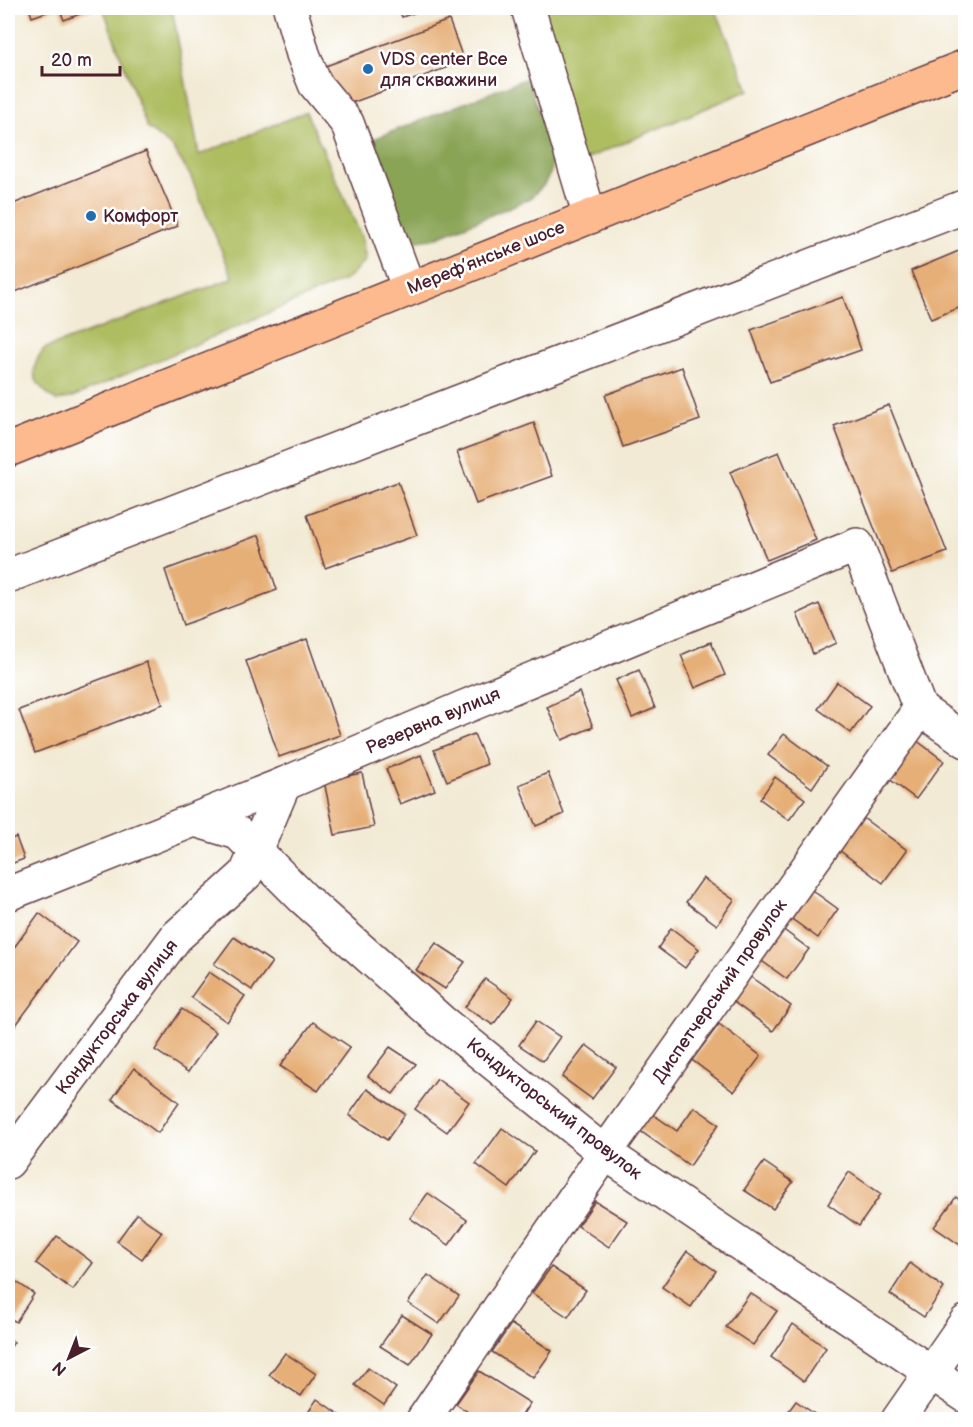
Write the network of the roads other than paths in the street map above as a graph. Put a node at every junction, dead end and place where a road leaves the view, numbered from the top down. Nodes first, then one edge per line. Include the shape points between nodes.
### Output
1 (290, 8) edge
2 (528, 8) edge
3 (966, 66) edge
4 (966, 206) edge
5 (590, 217) junction
6 (409, 289) junction
7 (8, 450) edge
8 (8, 576) edge
9 (921, 709) junction
10 (966, 741) edge
11 (284, 784) junction
12 (195, 819) junction
13 (256, 851) junction
14 (8, 894) edge
15 (605, 1153) junction
16 (8, 1162) edge
17 (966, 1322) edge
18 (930, 1372) junction
19 (966, 1396) edge
20 (423, 1419) edge
21 (898, 1419) edge

1 - 6 street via 315,84 348,123
2 - 5 street
3 - 5 highway, Мереф’янське шосе
4 - 8 street
5 - 6 highway, Мереф’янське шосе
6 - 7 highway, Мереф’янське шосе
9 - 10 street
9 - 11 street, Резервна вулиця via 857,545
9 - 15 street, Диспетчерський провулок
11 - 12 street, Резервна вулиця
11 - 13 street, Кондукторська вулиця
12 - 13 street, Кондукторський провулок via 238,833
12 - 14 street, Резервна вулиця
13 - 15 street, Кондукторський провулок via 441,1021
13 - 16 street, Кондукторська вулиця via 246,874 176,937
15 - 18 street, Кондукторський провулок
15 - 20 street, Диспетчерський провулок
17 - 18 street
18 - 19 street, Кондукторський провулок
18 - 21 street

